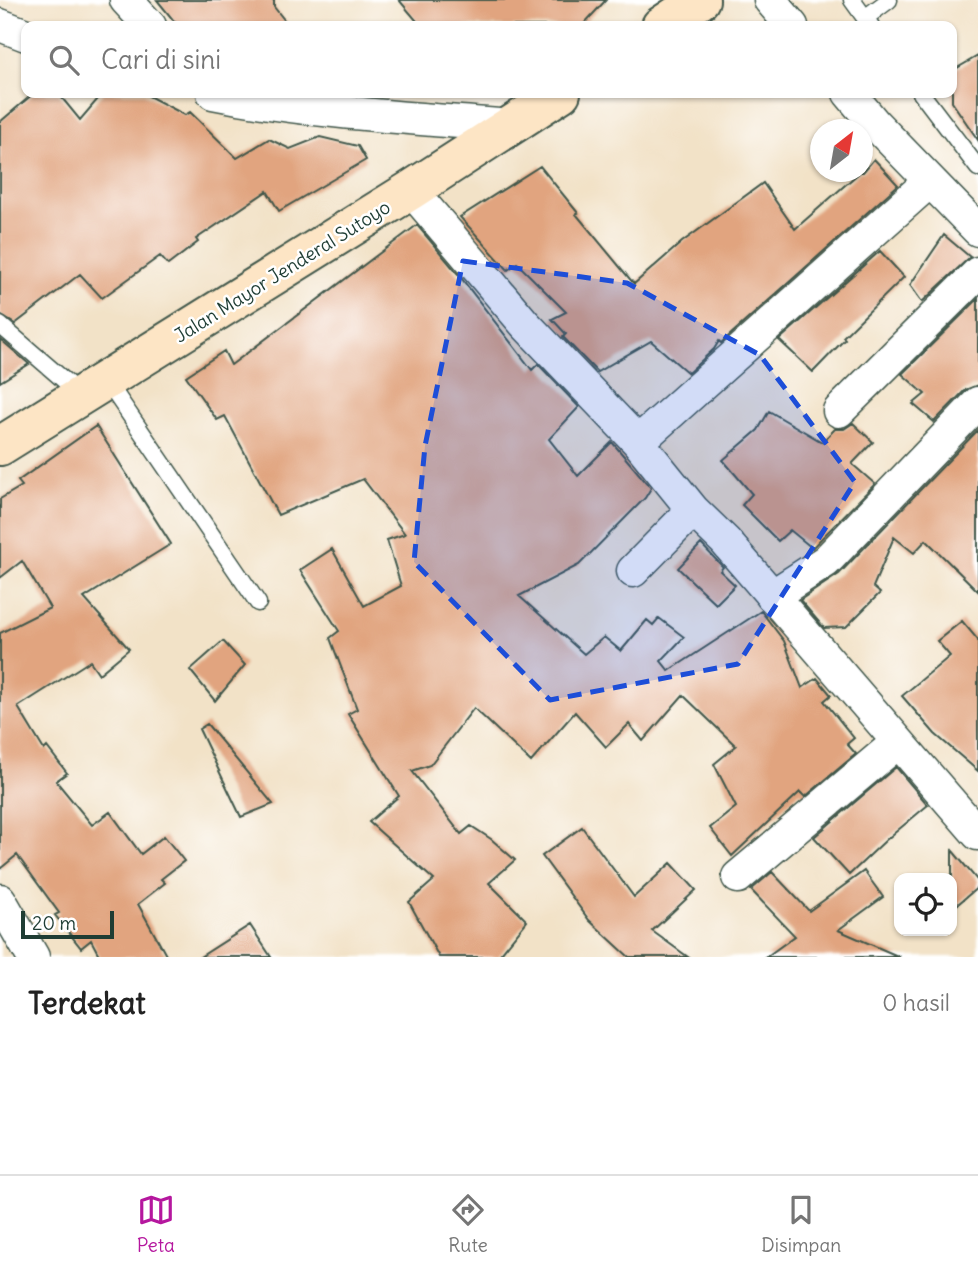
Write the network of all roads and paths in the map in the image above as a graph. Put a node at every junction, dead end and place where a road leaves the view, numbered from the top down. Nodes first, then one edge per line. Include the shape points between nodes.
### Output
1 (126, 0) edge
2 (700, 0) edge
3 (770, 0) edge
4 (852, 0) edge
5 (890, 0) edge
6 (145, 21) edge
7 (668, 21) edge
8 (788, 21) edge
9 (867, 21) edge
10 (869, 21) edge
11 (0, 25) edge
12 (21, 34) edge
13 (236, 98) edge
14 (553, 98) edge
15 (853, 98) edge
16 (925, 98) edge
17 (511, 126) junction
18 (978, 168) edge
19 (930, 181) junction
20 (411, 190) junction
21 (978, 230) edge
22 (978, 273) edge
23 (0, 325) edge
24 (93, 388) junction
25 (978, 403) edge
26 (839, 411) dead end
27 (638, 442) junction
28 (0, 446) edge
29 (693, 510) junction
30 (633, 571) dead end
31 (772, 596) junction
32 (258, 603) dead end
33 (898, 742) junction
34 (978, 834) edge
35 (738, 877) dead end
36 (0, 900) edge
37 (33, 957) edge

1 - 6 street
2 - 7 main road
3 - 8 street
4 - 9 lane
5 - 10 lane
11 - 12 street
13 - 17 street via 315,110
14 - 17 main road, Jalan Mayor Jenderal Sutoyo
15 - 19 street
16 - 18 lane
17 - 20 main road, Jalan Mayor Jenderal Sutoyo
19 - 21 street
19 - 27 street
20 - 24 main road, Jalan Mayor Jenderal Sutoyo
20 - 27 street via 524,324
22 - 26 street
23 - 24 lane
24 - 28 main road, Jalan Mayor Jenderal Sutoyo
24 - 32 lane
25 - 31 street via 826,561
27 - 29 street
29 - 30 street
29 - 31 street
31 - 33 street
33 - 34 street
33 - 35 street
36 - 37 street

